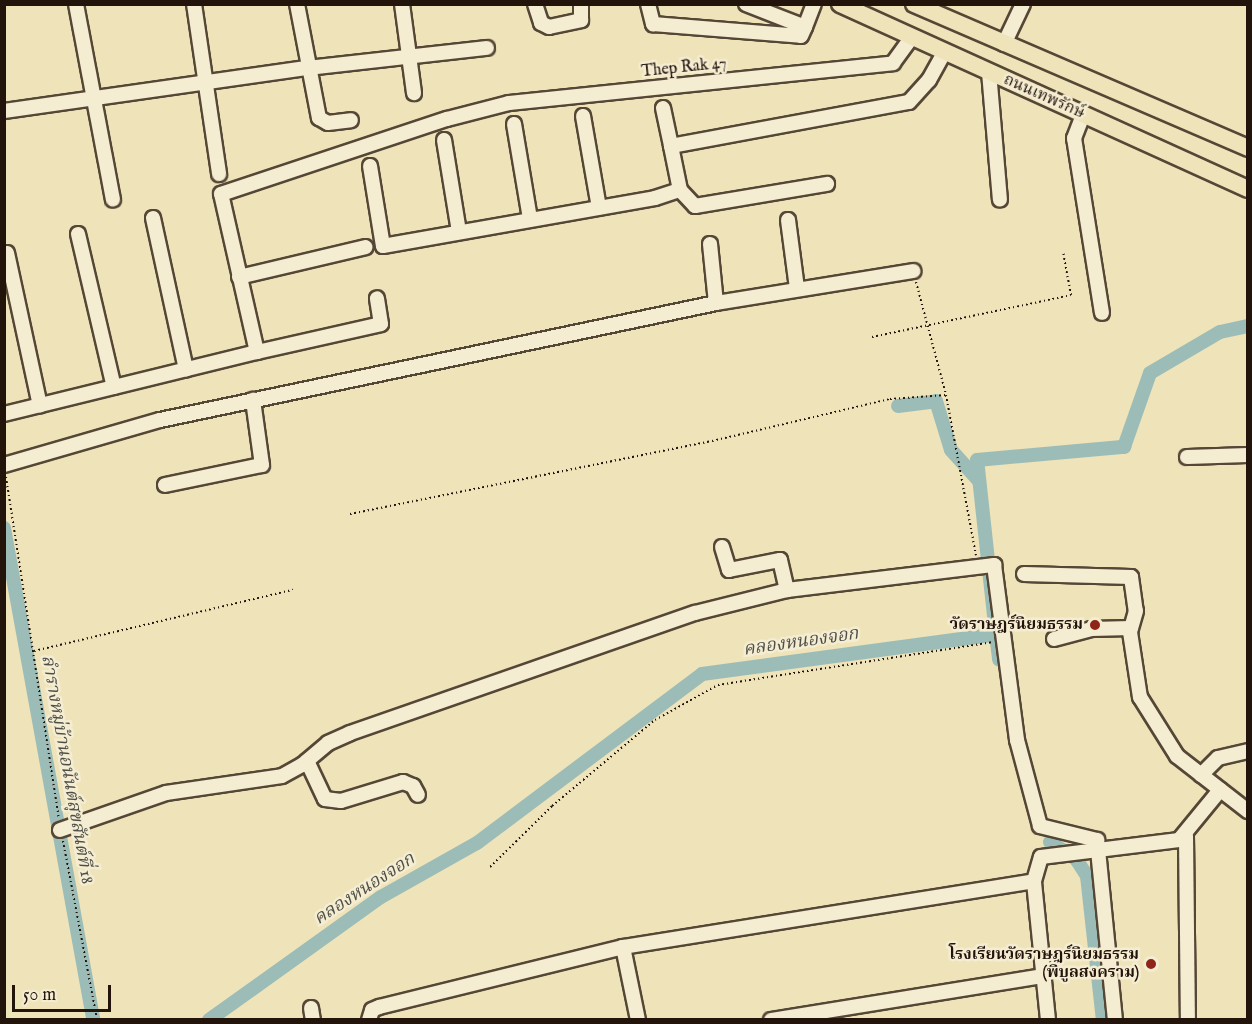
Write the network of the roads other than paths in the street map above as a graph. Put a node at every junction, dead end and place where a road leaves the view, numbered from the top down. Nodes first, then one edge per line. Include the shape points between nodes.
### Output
1 (76, 4) edge
2 (194, 4) edge
3 (297, 4) edge
4 (402, 4) edge
5 (535, 4) edge
6 (581, 4) edge
7 (648, 4) edge
8 (746, 4) edge
9 (814, 4) edge
10 (840, 4) edge
11 (914, 4) edge
12 (1023, 4) edge
13 (805, 27) junction
14 (912, 36) junction
15 (1004, 44) junction
16 (488, 48) dead end
17 (944, 53) junction
18 (409, 57) junction
19 (308, 68) junction
20 (989, 72) junction
21 (205, 83) junction
22 (414, 93) dead end
23 (91, 98) junction
24 (663, 108) dead end
25 (4, 111) edge
26 (1083, 115) junction
27 (584, 116) dead end
28 (351, 120) dead end
29 (514, 124) dead end
30 (444, 140) dead end
31 (671, 146) junction
32 (1248, 148) edge
33 (370, 166) dead end
34 (219, 174) dead end
35 (827, 184) dead end
36 (1248, 189) edge
37 (680, 190) junction
38 (113, 200) dead end
39 (1000, 200) dead end
40 (598, 208) junction
41 (153, 218) dead end
42 (530, 219) junction
43 (788, 220) dead end
44 (459, 232) junction
45 (78, 234) dead end
46 (710, 244) dead end
47 (366, 247) dead end
48 (7, 253) dead end
49 (913, 271) road end
50 (239, 277) junction
51 (797, 288) junction
52 (377, 297) dead end
53 (716, 303) junction
54 (1102, 313) dead end
55 (257, 352) junction
56 (186, 369) junction
57 (114, 387) junction
58 (253, 400) junction
59 (40, 405) junction
60 (4, 414) edge
61 (1248, 455) edge
62 (1187, 457) dead end
63 (4, 466) edge
64 (165, 485) dead end
65 (722, 547) dead end
66 (1024, 574) dead end
67 (787, 590) junction
68 (1131, 628) junction
69 (1054, 639) dead end
70 (1248, 751) edge
71 (307, 761) junction
72 (1201, 775) junction
73 (1220, 790) junction
74 (418, 795) dead end
75 (1248, 811) edge
76 (60, 830) road end
77 (1186, 836) junction
78 (1095, 849) junction
79 (1034, 881) junction
80 (623, 947) junction
81 (1044, 976) junction
82 (369, 1020) edge
83 (638, 1020) edge
84 (771, 1020) edge
85 (1048, 1020) edge
86 (1115, 1020) edge
87 (1188, 1020) edge

1 - 23 street
2 - 21 street
3 - 19 street
4 - 18 street
5 - 6 street via 541,23 549,27 580,20
7 - 13 street via 653,24 801,36
8 - 13 street
9 - 13 street
10 - 14 main road, ถนนเทพรักษ์
11 - 15 main road, ถนนเทพรักษ์
12 - 15 street
14 - 17 main road, ถนนเทพรักษ์
14 - 50 street, Thep Rak 47 via 893,63 509,103 447,119 221,194
15 - 32 main road, ถนนเทพรักษ์
16 - 18 street
17 - 20 main road, ถนนเทพรักษ์
17 - 31 street via 929,80 909,102
18 - 19 street
18 - 22 street
19 - 21 street
19 - 28 street via 322,122
20 - 26 main road, ถนนเทพรักษ์
20 - 39 street
21 - 23 street
21 - 34 street
23 - 25 street
23 - 38 street
24 - 31 street
26 - 36 main road, ถนนเทพรักษ์
26 - 54 street via 1074,138
27 - 40 street
29 - 42 street
30 - 44 street
31 - 37 street
33 - 44 street via 383,246
35 - 37 street via 695,206
37 - 40 street
40 - 42 street
41 - 56 street
42 - 44 street
43 - 51 street
45 - 57 street
46 - 53 street
47 - 50 street
48 - 59 street
49 - 51 street
50 - 55 street
51 - 53 street
52 - 55 street via 381,324
53 - 58 street
55 - 56 street
56 - 57 street
57 - 59 street
58 - 63 street via 160,420
58 - 64 street via 262,465
59 - 60 street
61 - 62 street
65 - 67 street via 729,570 780,560
66 - 68 street via 1131,577 1136,610
67 - 71 street via 695,613 471,689 333,740
67 - 78 street via 994,565 1017,740 1040,826 1097,840
68 - 69 street via 1091,629
68 - 72 street via 1140,697 1177,756
70 - 72 street via 1218,758
71 - 74 street via 325,799 341,801 403,782 413,786
71 - 76 street via 282,776 166,793
72 - 73 street
73 - 75 street
73 - 77 street
77 - 78 street
77 - 87 street
78 - 79 street via 1041,857
78 - 86 street
79 - 80 street
79 - 81 street
80 - 82 street via 379,1006 372,1010
80 - 83 street
81 - 84 street
81 - 85 street

